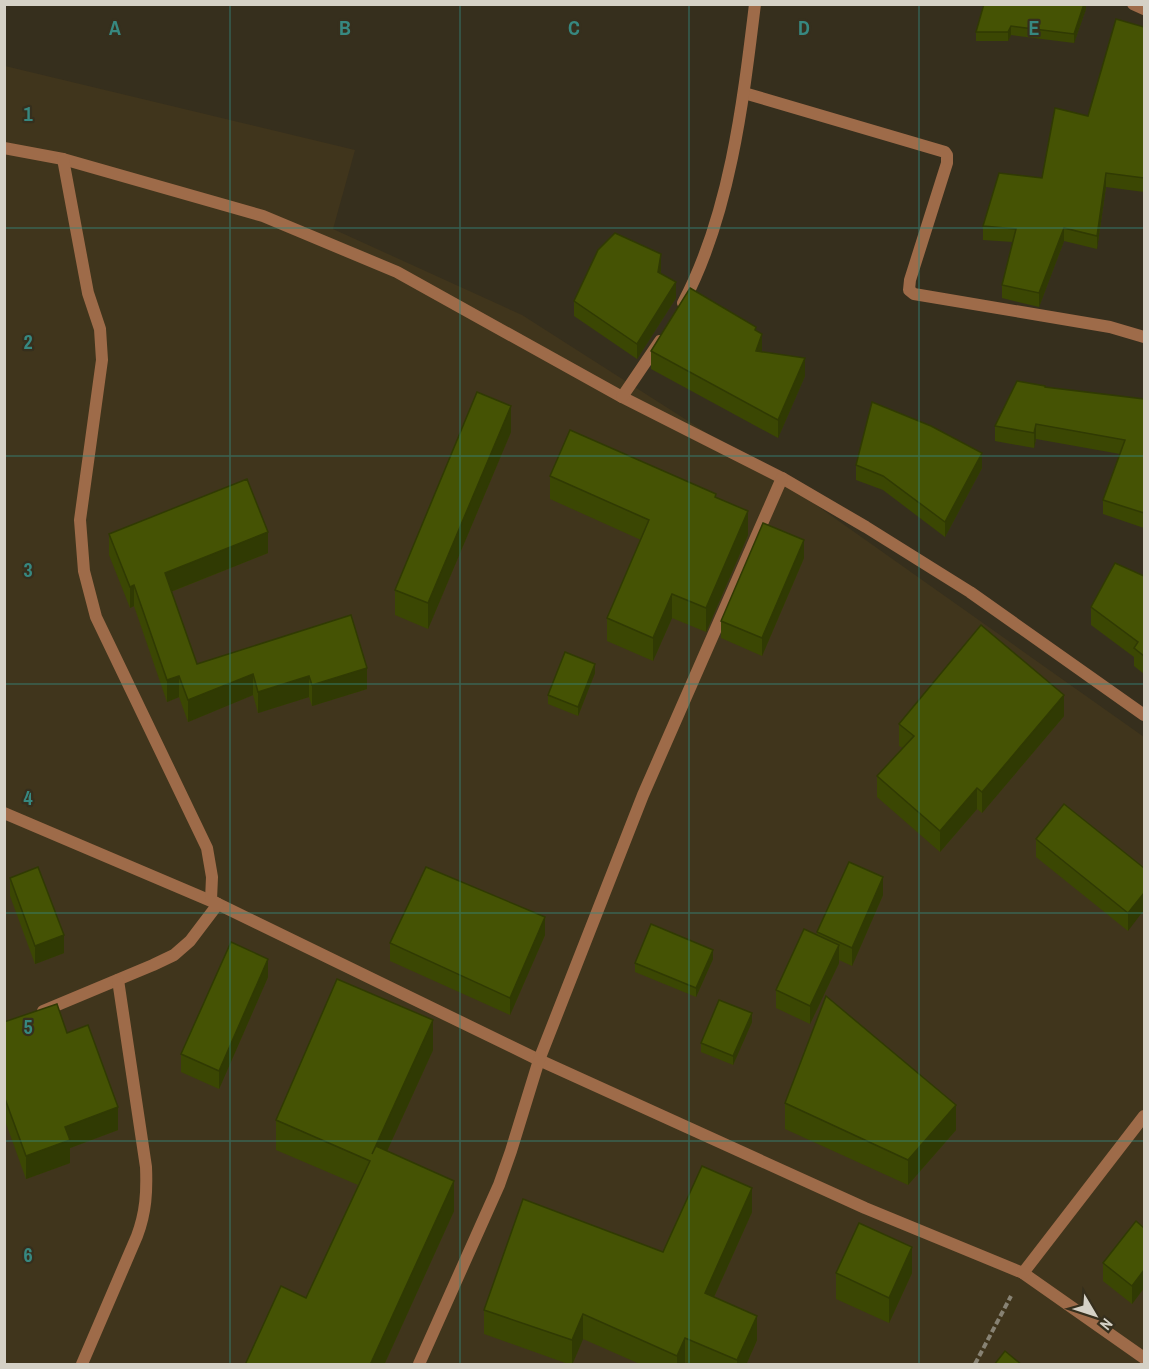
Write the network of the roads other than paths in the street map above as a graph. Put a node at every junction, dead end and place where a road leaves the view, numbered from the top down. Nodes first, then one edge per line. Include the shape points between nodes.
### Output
1 (755, 4) edge
2 (1133, 4) edge
3 (1144, 9) edge
4 (744, 93) junction
5 (4, 148) edge
6 (63, 159) junction
7 (677, 314) edge
8 (665, 333) edge
9 (1144, 337) edge
10 (622, 397) junction
11 (782, 478) junction
12 (1144, 715) edge
13 (4, 813) edge
14 (218, 904) junction
15 (118, 980) junction
16 (35, 1014) edge
17 (539, 1060) junction
18 (1144, 1116) edge
19 (1023, 1273) junction
20 (1144, 1358) edge
21 (82, 1365) edge
22 (419, 1365) edge

1 - 4 street
2 - 3 street
4 - 7 street via 718,218
4 - 9 street via 945,152 946,163 910,280 909,290 914,294 1110,327
5 - 6 street
6 - 10 street via 263,216 397,272
6 - 14 street via 88,293 100,328 102,360 80,520 84,571 96,617 207,848 211,900
8 - 10 street
10 - 11 street
11 - 12 street via 970,592
11 - 17 street via 644,795
13 - 14 street
14 - 15 street via 174,955
14 - 17 street
15 - 16 street
15 - 21 street via 146,1167 145,1216
17 - 19 street via 865,1208
17 - 22 street via 499,1185
18 - 19 street
19 - 20 street

